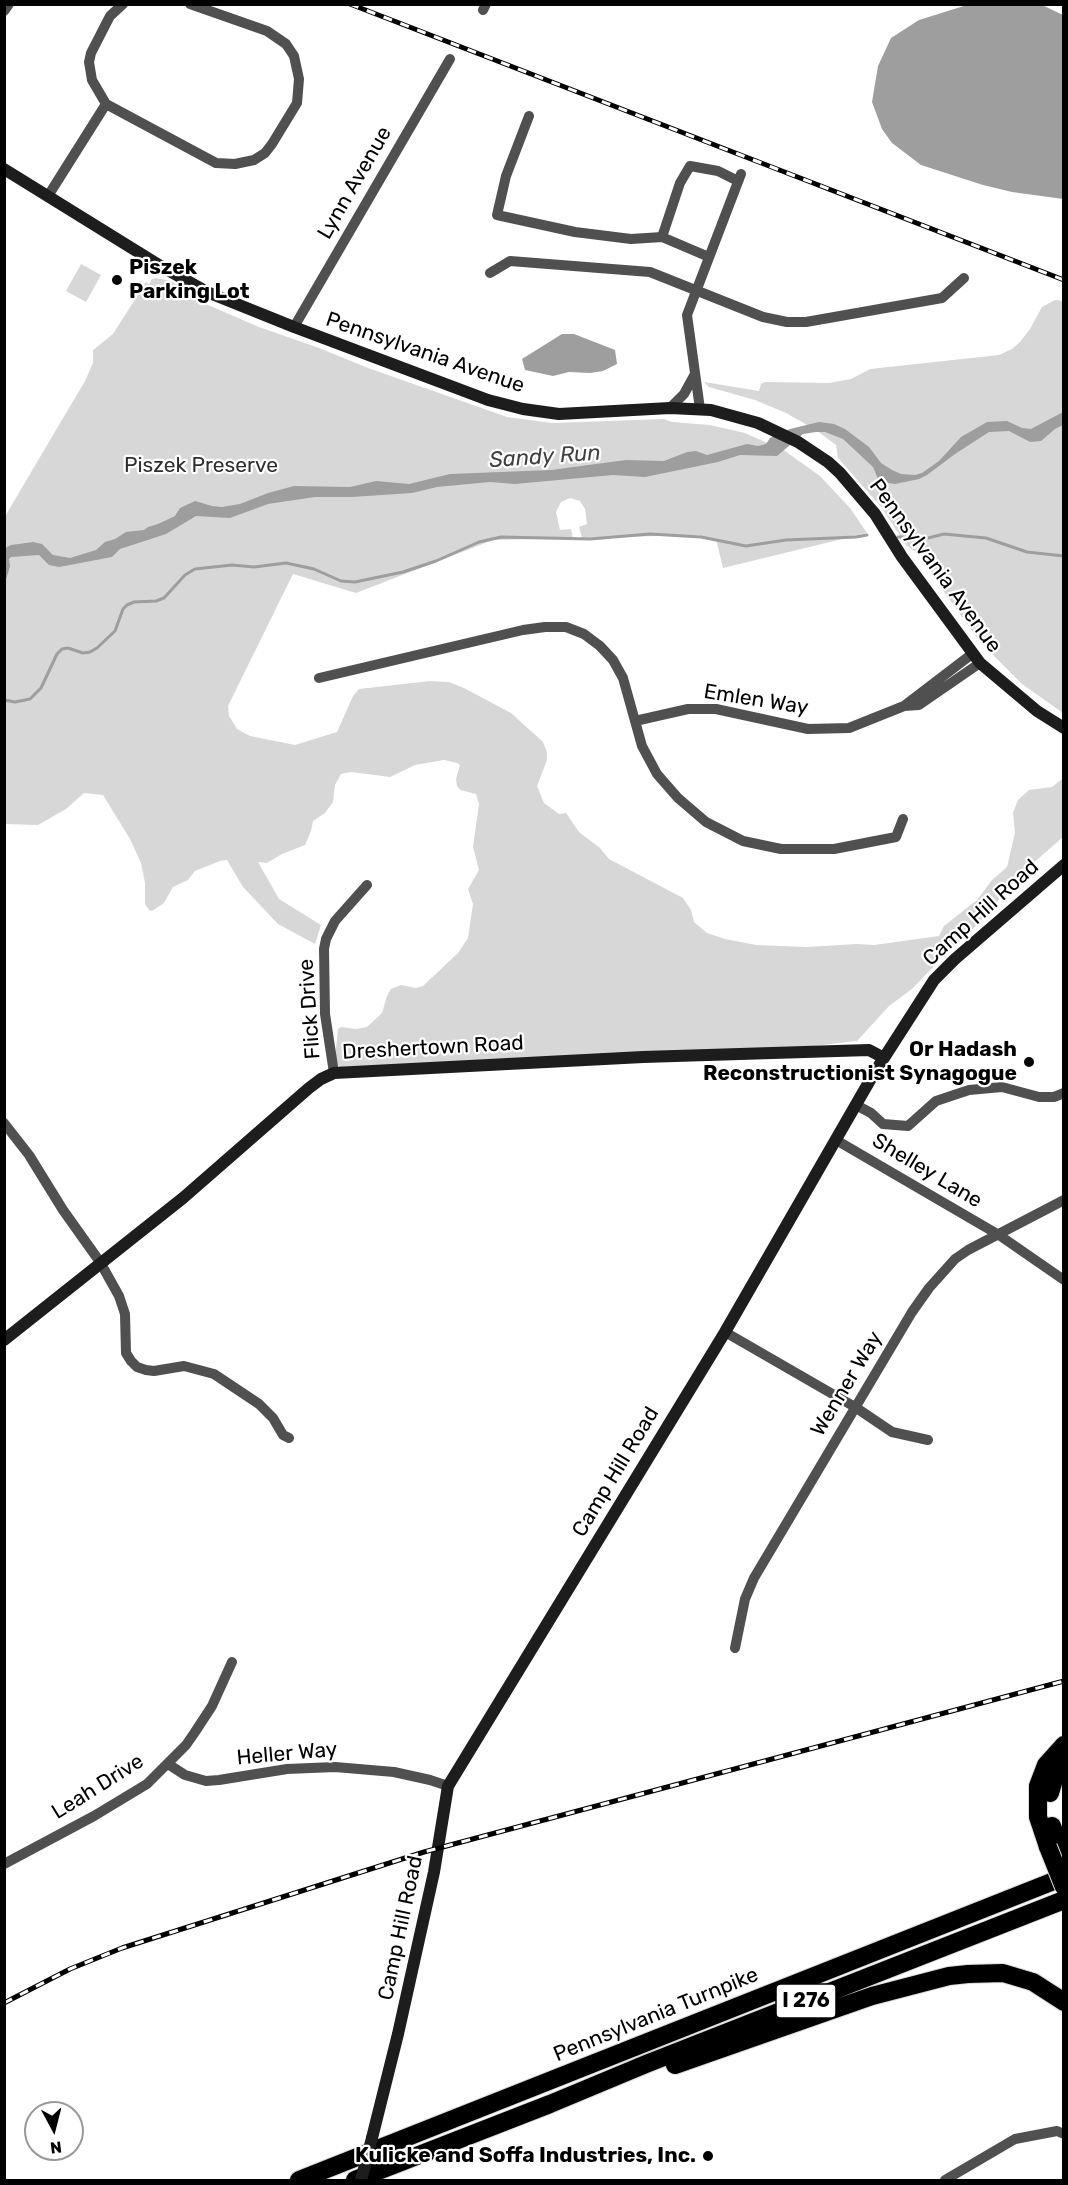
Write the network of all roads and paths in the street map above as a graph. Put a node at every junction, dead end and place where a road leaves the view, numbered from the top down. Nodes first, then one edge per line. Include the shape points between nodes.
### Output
1 (9, 4) edge
2 (123, 4) edge
3 (190, 4) edge
4 (4, 10) edge
5 (450, 59) dead end
6 (106, 104) junction
7 (529, 116) dead end
8 (4, 169) edge
9 (48, 196) junction
10 (662, 237) junction
11 (708, 256) junction
12 (490, 273) dead end
13 (964, 278) dead end
14 (696, 291) junction
15 (294, 327) junction
16 (695, 374) junction
17 (670, 408) junction
18 (700, 409) junction
19 (976, 659) junction
20 (319, 678) dead end
21 (635, 721) junction
22 (1064, 728) edge
23 (903, 819) dead end
24 (1064, 865) edge
25 (367, 885) dead end
26 (897, 1037) junction
27 (869, 1050) junction
28 (884, 1058) junction
29 (334, 1073) junction
30 (1064, 1093) edge
31 (856, 1105) junction
32 (4, 1123) edge
33 (836, 1140) junction
34 (1064, 1200) edge
35 (999, 1235) junction
36 (100, 1262) junction
37 (1064, 1280) edge
38 (725, 1332) junction
39 (4, 1340) edge
40 (855, 1407) junction
41 (289, 1438) dead end
42 (928, 1440) dead end
43 (735, 1648) dead end
44 (232, 1662) dead end
45 (1064, 1745) edge
46 (1064, 1762) edge
47 (168, 1764) junction
48 (448, 1786) junction
49 (1057, 1849) edge
50 (4, 1864) edge
51 (1064, 1866) edge
52 (1064, 1877) edge
53 (1064, 1887) edge
54 (1064, 1900) edge
55 (987, 1907) junction
56 (1064, 2002) edge
57 (550, 2104) junction
58 (1064, 2134) edge
59 (299, 2181) edge
60 (355, 2181) edge
61 (361, 2181) edge
62 (945, 2181) edge

1 - 4 street
2 - 6 street via 110,16 89,62 92,80
3 - 6 street via 267,31 286,44 294,56 299,79 297,103 265,153 244,163 216,163
5 - 15 street, Lynn Avenue
6 - 9 street
7 - 10 street via 506,176 497,215 575,232 630,239
8 - 9 street, Pennsylvania Avenue
9 - 15 street, Pennsylvania Avenue via 182,279
10 - 11 street
10 - 11 street via 680,183 690,166 740,177
11 - 14 street
12 - 14 street via 510,261 630,270 650,272
13 - 14 street via 942,298 806,322 763,317
14 - 16 street via 687,315
15 - 17 street, Pennsylvania Avenue via 488,400 541,413
16 - 17 street
16 - 18 street
17 - 18 street, Pennsylvania Avenue
18 - 19 street, Pennsylvania Avenue via 741,417 772,429 828,462 875,514
19 - 21 street, Emlen Way via 904,706 849,728 808,729 716,710 688,709
19 - 22 street, Pennsylvania Avenue via 1037,711
20 - 21 street via 523,630 566,627 584,634 613,660 623,678
21 - 23 street via 642,746 657,774 678,798 706,822 743,841 781,849 834,849 896,837
24 - 26 street, Camp Hill Road via 944,969
25 - 29 street, Flick Drive via 335,921 324,949 325,1014
26 - 27 street
26 - 28 street, Camp Hill Road
27 - 28 street, Dreshertown Road
27 - 29 street, Dreshertown Road via 631,1057
28 - 31 street, Camp Hill Road
29 - 36 street, Dreshertown Road via 321,1079 183,1198
30 - 31 street via 1039,1097 1002,1087 969,1090 936,1101 908,1126 883,1124
31 - 33 street, Camp Hill Road
32 - 36 street
33 - 35 street, Shelley Lane
33 - 38 street, Camp Hill Road
34 - 35 street, Wenner Way
35 - 37 street, Shelley Lane
35 - 40 street, Wenner Way via 955,1259 936,1280 912,1312
36 - 39 street, Dreshertown Road
36 - 41 street via 123,1306 126,1353 137,1367 154,1371 184,1366 214,1374 259,1404
38 - 40 street
38 - 48 street, Camp Hill Road
40 - 42 street via 892,1432
40 - 43 street, Wenner Way via 754,1578 745,1599
44 - 47 street, Leah Drive via 204,1719
45 - 49 highway via 1046,1764 1038,1786 1038,1816
46 - 49 highway via 1056,1773 1049,1798
47 - 48 street, Heller Way via 185,1775 206,1781 287,1769 335,1767 394,1772
47 - 50 street, Leah Drive via 147,1784
48 - 61 street, Camp Hill Road, bridge via 434,1872
49 - 53 highway, bridge
51 - 55 highway via 1011,1889
52 - 55 highway, Pennsylvania Turnpike / I 276
54 - 57 highway, Pennsylvania Turnpike / I 276
55 - 59 highway, Pennsylvania Turnpike / I 276
56 - 57 highway via 1033,1982 1003,1973 927,1981
57 - 60 highway, Pennsylvania Turnpike / I 276
58 - 62 street via 1057,2131 1015,2139

